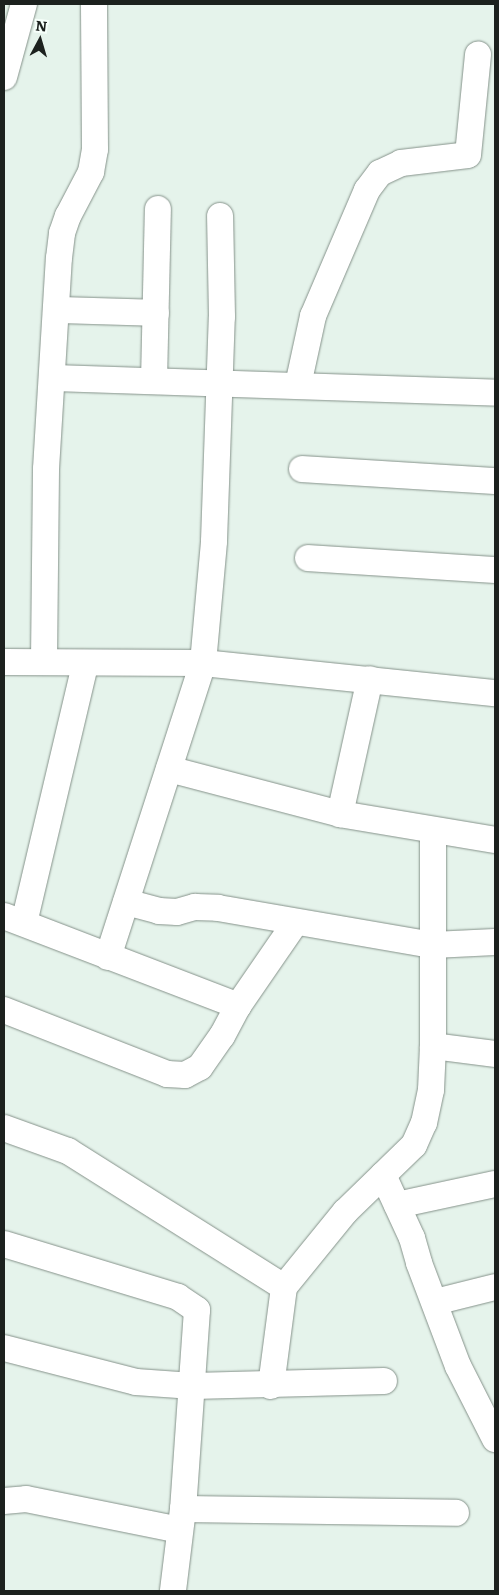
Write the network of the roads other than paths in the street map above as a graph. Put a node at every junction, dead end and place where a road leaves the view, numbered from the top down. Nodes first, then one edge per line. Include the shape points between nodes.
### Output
1 (24, 4) edge
2 (94, 4) edge
3 (478, 54) dead end
4 (4, 77) edge
5 (158, 209) dead end
6 (220, 216) dead end
7 (56, 310) junction
8 (156, 313) junction
9 (52, 378) junction
10 (154, 381) junction
11 (217, 383) junction
12 (298, 386) junction
13 (495, 393) edge
14 (302, 469) dead end
15 (495, 481) edge
16 (308, 558) dead end
17 (495, 570) edge
18 (44, 661) junction
19 (4, 662) edge
20 (204, 663) junction
21 (85, 664) junction
22 (370, 679) junction
23 (495, 694) edge
24 (169, 769) junction
25 (340, 814) junction
26 (432, 832) junction
27 (495, 840) edge
28 (126, 902) junction
29 (14, 919) edge
30 (295, 923) junction
31 (495, 942) edge
32 (433, 945) junction
33 (108, 957) junction
34 (238, 1006) junction
35 (4, 1010) edge
36 (433, 1046) junction
37 (495, 1054) edge
38 (4, 1128) edge
39 (383, 1175) junction
40 (495, 1184) edge
41 (397, 1205) junction
42 (4, 1244) edge
43 (284, 1287) junction
44 (495, 1287) edge
45 (435, 1302) junction
46 (4, 1348) edge
47 (384, 1381) dead end
48 (193, 1386) junction
49 (271, 1386) junction
50 (495, 1439) edge
51 (4, 1501) edge
52 (456, 1513) dead end
53 (182, 1520) junction
54 (173, 1591) edge

1 - 4 street
2 - 7 street via 94,149 91,172 62,233
3 - 12 street via 468,155 401,162 380,173 367,190 313,316
5 - 8 street
6 - 11 street via 222,317
7 - 8 street
7 - 9 street
8 - 10 street
9 - 10 street
9 - 18 street via 46,469
10 - 11 street
11 - 12 street
11 - 20 street via 214,541
12 - 13 street
14 - 15 street
16 - 17 street
18 - 19 street
18 - 21 street
20 - 21 street
20 - 22 street
20 - 24 street
21 - 29 street
22 - 23 street
22 - 25 street
24 - 25 street
24 - 28 street
25 - 26 street
26 - 27 street
26 - 32 street
28 - 30 street via 158,911 218,908
28 - 33 street
29 - 33 street
30 - 32 street
30 - 34 street
31 - 32 street
32 - 36 street
33 - 34 street
34 - 35 street via 200,1067 185,1075 167,1074
36 - 37 street
36 - 39 street via 431,1090 424,1123 414,1145
38 - 43 street via 68,1151
39 - 41 street
39 - 43 street via 339,1219
40 - 41 street
41 - 45 street
42 - 48 street via 178,1297 197,1310
43 - 49 street
44 - 45 street
45 - 50 street via 458,1366
46 - 48 street via 136,1382
47 - 49 street
48 - 49 street
48 - 53 street
51 - 53 street via 26,1499
52 - 53 street
53 - 54 street

